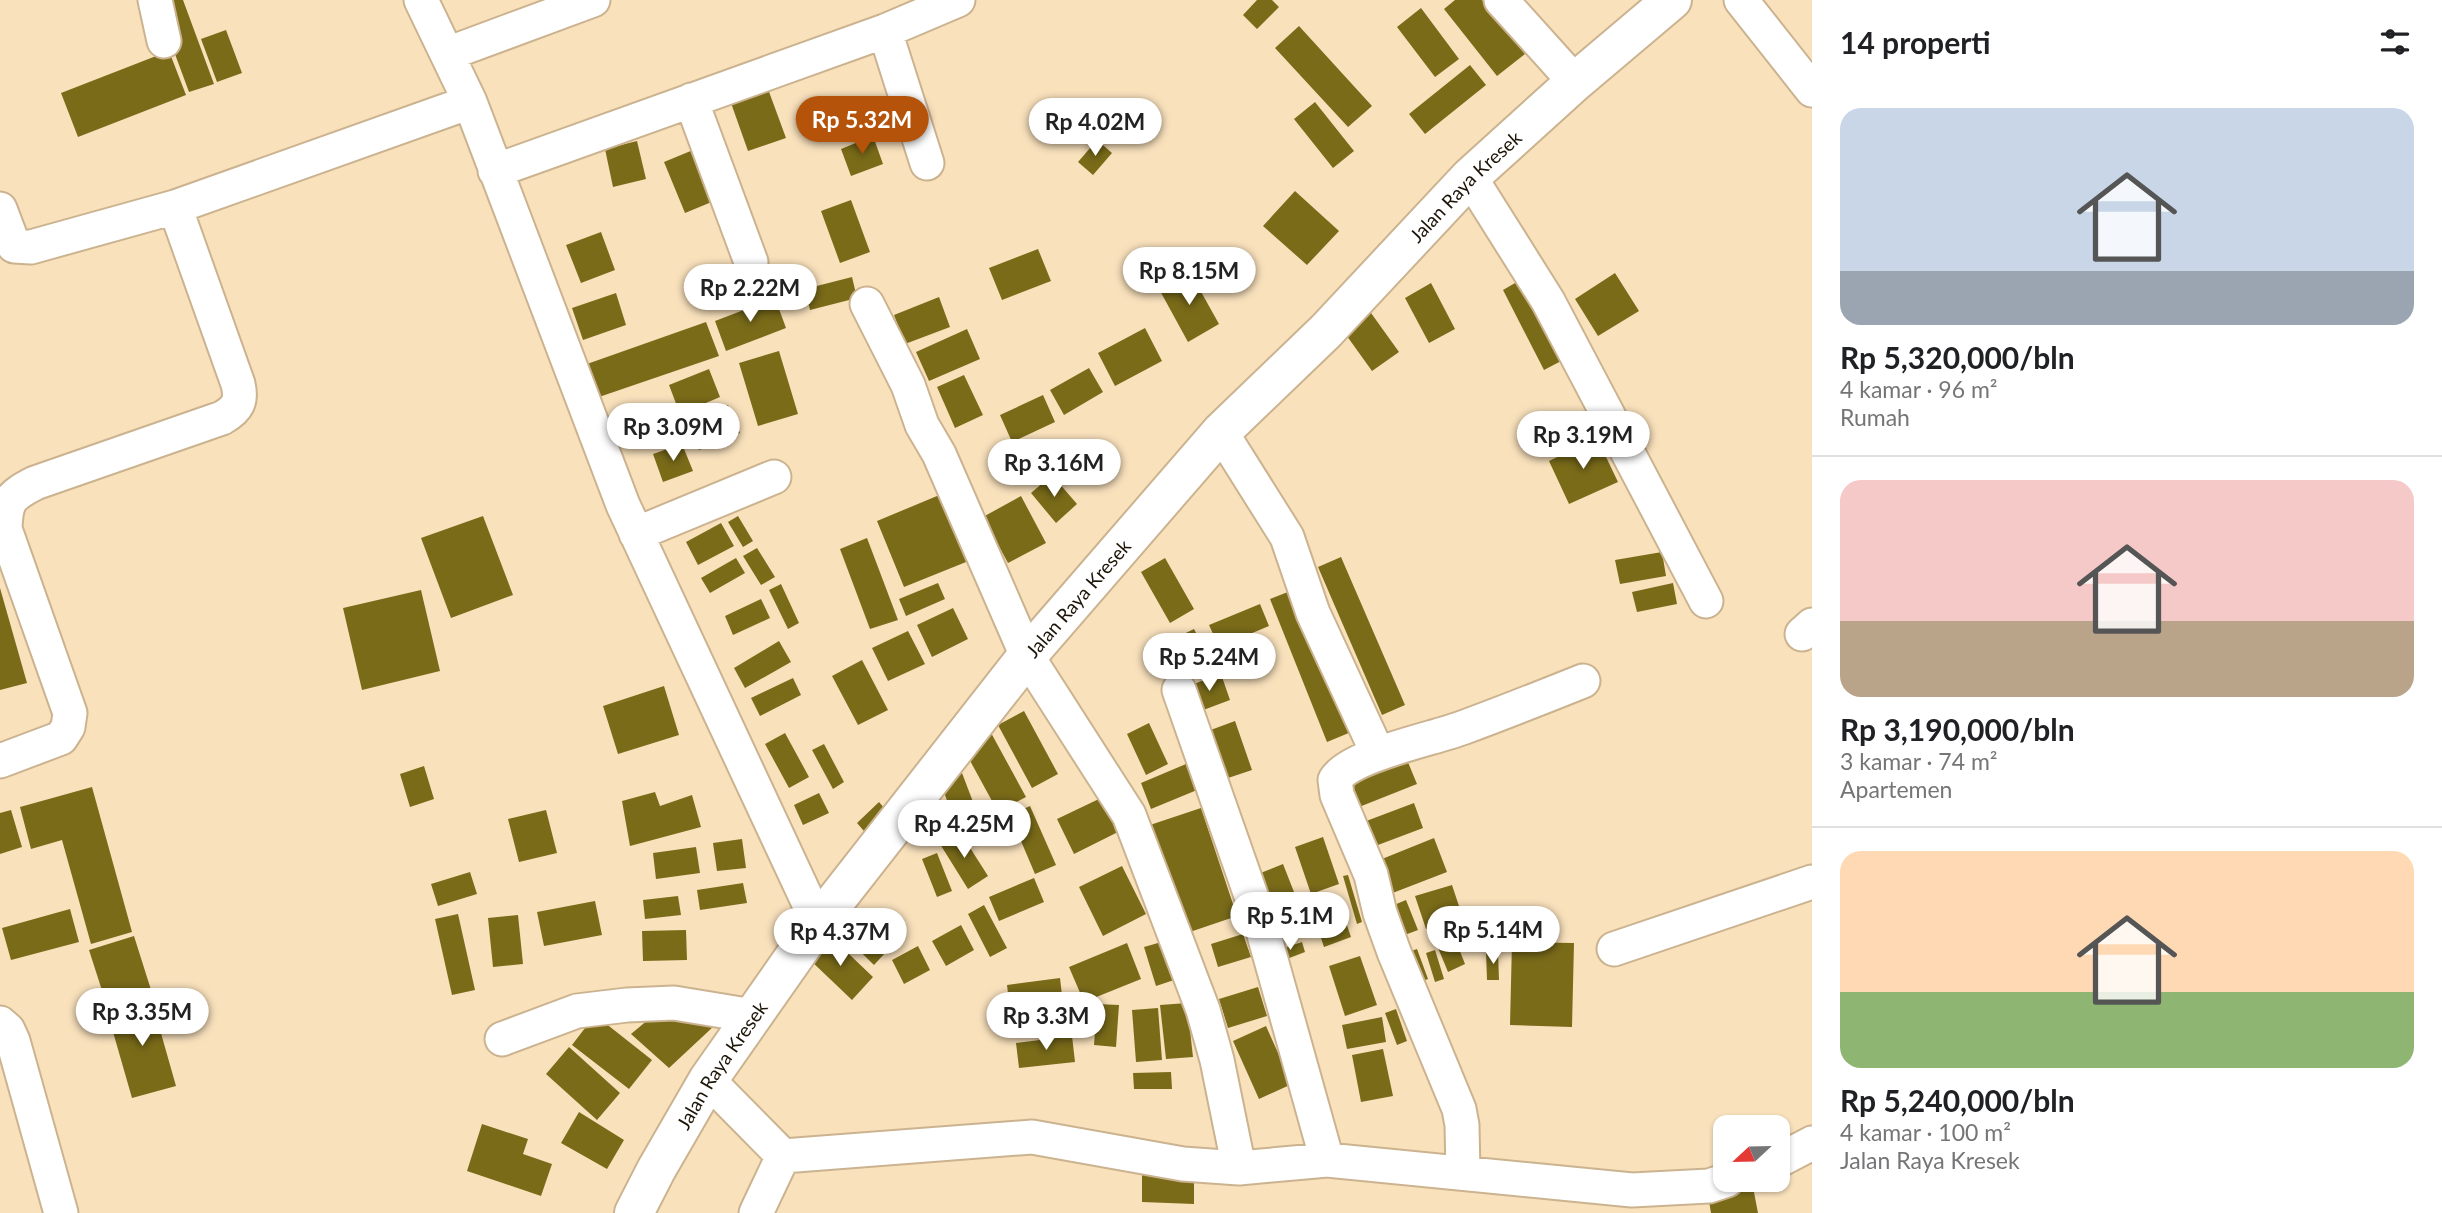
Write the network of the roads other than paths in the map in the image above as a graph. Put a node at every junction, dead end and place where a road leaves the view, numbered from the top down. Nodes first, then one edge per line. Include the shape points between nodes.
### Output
1 (155, 0) edge
2 (422, 0) edge
3 (593, 0) edge
4 (958, 0) edge
5 (1501, 0) edge
6 (1672, 0) edge
7 (1741, 0) edge
8 (885, 31) junction
9 (164, 41) dead end
10 (447, 54) junction
11 (1575, 82) junction
12 (1812, 90) edge
13 (691, 100) junction
14 (470, 102) junction
15 (927, 163) dead end
16 (495, 171) junction
17 (1470, 177) junction
18 (175, 207) junction
19 (0, 209) edge
20 (9, 251) edge
21 (751, 262) dead end
22 (867, 304) dead end
23 (1222, 432) junction
24 (774, 477) dead end
25 (636, 534) junction
26 (1706, 601) dead end
27 (1027, 656) junction
28 (1583, 681) dead end
29 (1179, 690) dead end
30 (1378, 754) junction
31 (0, 761) edge
32 (1812, 882) edge
33 (818, 923) junction
34 (1614, 949) dead end
35 (753, 1016) junction
36 (0, 1023) edge
37 (502, 1039) dead end
38 (708, 1080) junction
39 (1812, 1143) edge
40 (1790, 1155) edge
41 (783, 1156) junction
42 (1326, 1160) junction
43 (1239, 1168) junction
44 (1463, 1173) junction
45 (1713, 1185) edge
46 (61, 1213) edge
47 (634, 1213) edge
48 (755, 1213) edge

1 - 9 street
2 - 10 street
3 - 10 street
4 - 8 street
5 - 11 street
6 - 11 main road, Jalan Raya Kresek
7 - 12 street
8 - 13 street
8 - 15 street
10 - 14 street
11 - 17 main road, Jalan Raya Kresek
13 - 16 street
13 - 21 street
14 - 16 street
14 - 18 street
16 - 25 street
17 - 23 main road, Jalan Raya Kresek via 1326,331
17 - 26 street via 1548,301
18 - 20 street
18 - 31 street via 238,384 239,404 222,418 14,494 5,508 5,529 70,713 61,738
19 - 20 street via 11,242
22 - 27 street via 908,385
23 - 27 main road, Jalan Raya Kresek
23 - 30 street via 1287,537 1313,613
24 - 25 street
25 - 33 street
27 - 33 main road, Jalan Raya Kresek
27 - 43 street via 1129,815 1203,1010
28 - 30 street via 1460,729
29 - 42 street via 1261,924
30 - 44 street via 1337,776 1336,795 1371,875 1416,1011 1459,1110
32 - 34 street
33 - 35 main road, Jalan Raya Kresek
35 - 37 street via 674,1003 627,1004 577,1011
35 - 38 main road, Jalan Raya Kresek
36 - 46 street via 13,1041
38 - 41 street
38 - 47 main road, Jalan Raya Kresek
39 - 40 street
41 - 43 street via 1032,1137 1183,1164
41 - 48 street
42 - 43 street
42 - 44 street
44 - 45 street via 1632,1190

